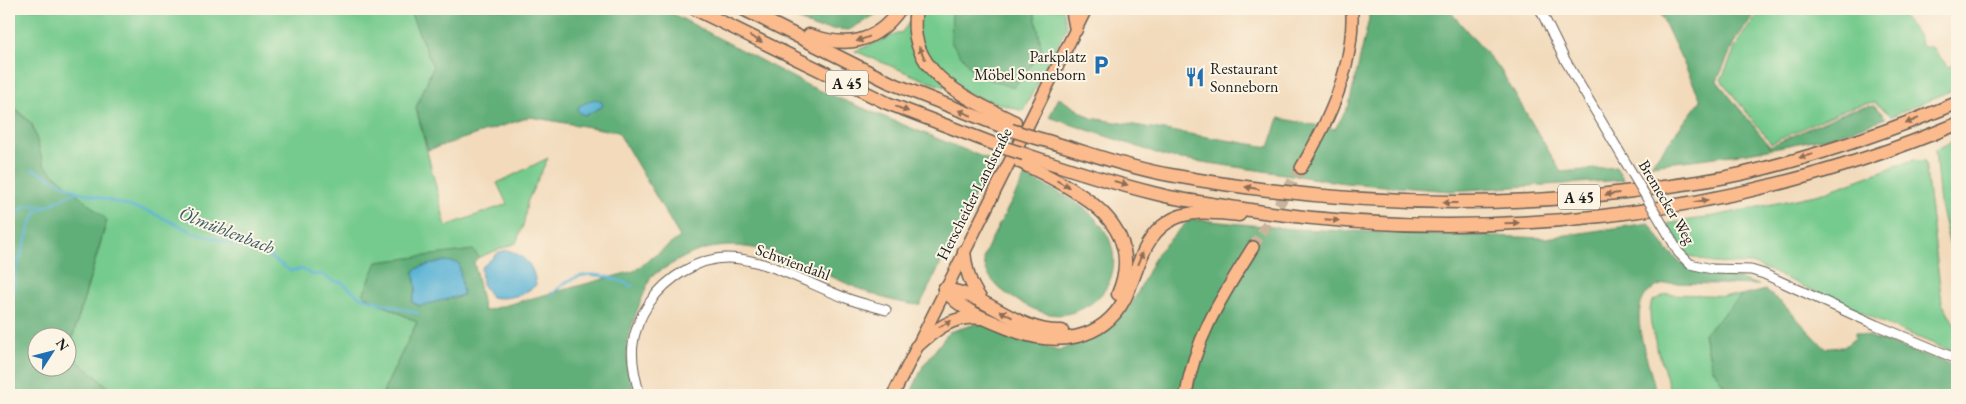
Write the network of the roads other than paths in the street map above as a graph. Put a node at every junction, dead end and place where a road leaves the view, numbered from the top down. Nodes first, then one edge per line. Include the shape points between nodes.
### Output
1 (695, 9) edge
2 (743, 9) edge
3 (900, 9) edge
4 (916, 9) edge
5 (1072, 9) edge
6 (1086, 9) edge
7 (1352, 9) edge
8 (1540, 9) edge
9 (760, 18) junction
10 (1076, 30) junction
11 (1957, 103) edge
12 (1957, 124) edge
13 (1013, 126) junction
14 (1022, 158) junction
15 (1301, 168) tunnel mouth
16 (1284, 215) junction
17 (1252, 247) tunnel mouth
18 (964, 250) junction
19 (944, 289) junction
20 (984, 302) junction
21 (886, 310) dead end
22 (981, 318) junction
23 (916, 347) junction
24 (1957, 359) edge
25 (640, 395) edge
26 (892, 395) edge
27 (1186, 395) edge

1 -> 14 highway, A 45, bridge via 888,103
2 - 9 highway, A 45
3 -> 9 highway via 876,34 852,42 827,41
13 -> 4 highway via 952,88 931,68 923,57 914,32
5 - 10 highway
6 - 10 main road, Herscheider Landstraße
7 - 15 main road via 1350,47 1334,105 1324,130
8 - 24 street, Bremecker Weg, bridge via 1564,58 1678,252 1690,264 1764,274
13 -> 9 highway, A 45 via 892,83
10 - 18 main road, Herscheider Landstraße
11 -> 13 highway, A 45 via 1852,143 1742,174 1591,196 1465,204 1300,195 1168,175 1051,141
16 -> 12 highway, A 45 via 1470,225 1593,217 1715,199 1786,183 1858,161
14 -> 16 highway, A 45 via 1159,195
14 -> 20 highway via 1085,196 1105,215 1122,244 1125,257 1122,282 1112,303 1099,317 1082,327 1064,331 1032,327
22 -> 16 highway via 1041,339 1080,336 1100,327 1118,309 1148,242 1169,222 1205,212
17 - 27 main road via 1207,322 1192,361
18 - 19 main road, Herscheider Landstraße
18 - 20 highway via 972,288
19 - 20 highway via 965,292
19 - 22 highway via 953,300
19 - 23 main road, Herscheider Landstraße
21 - 25 street, Schwiendahl via 752,261 727,258 707,262 684,271 657,292 642,314 632,338
23 -> 22 highway via 948,322 970,316
23 - 26 main road, Herscheider Landstraße

